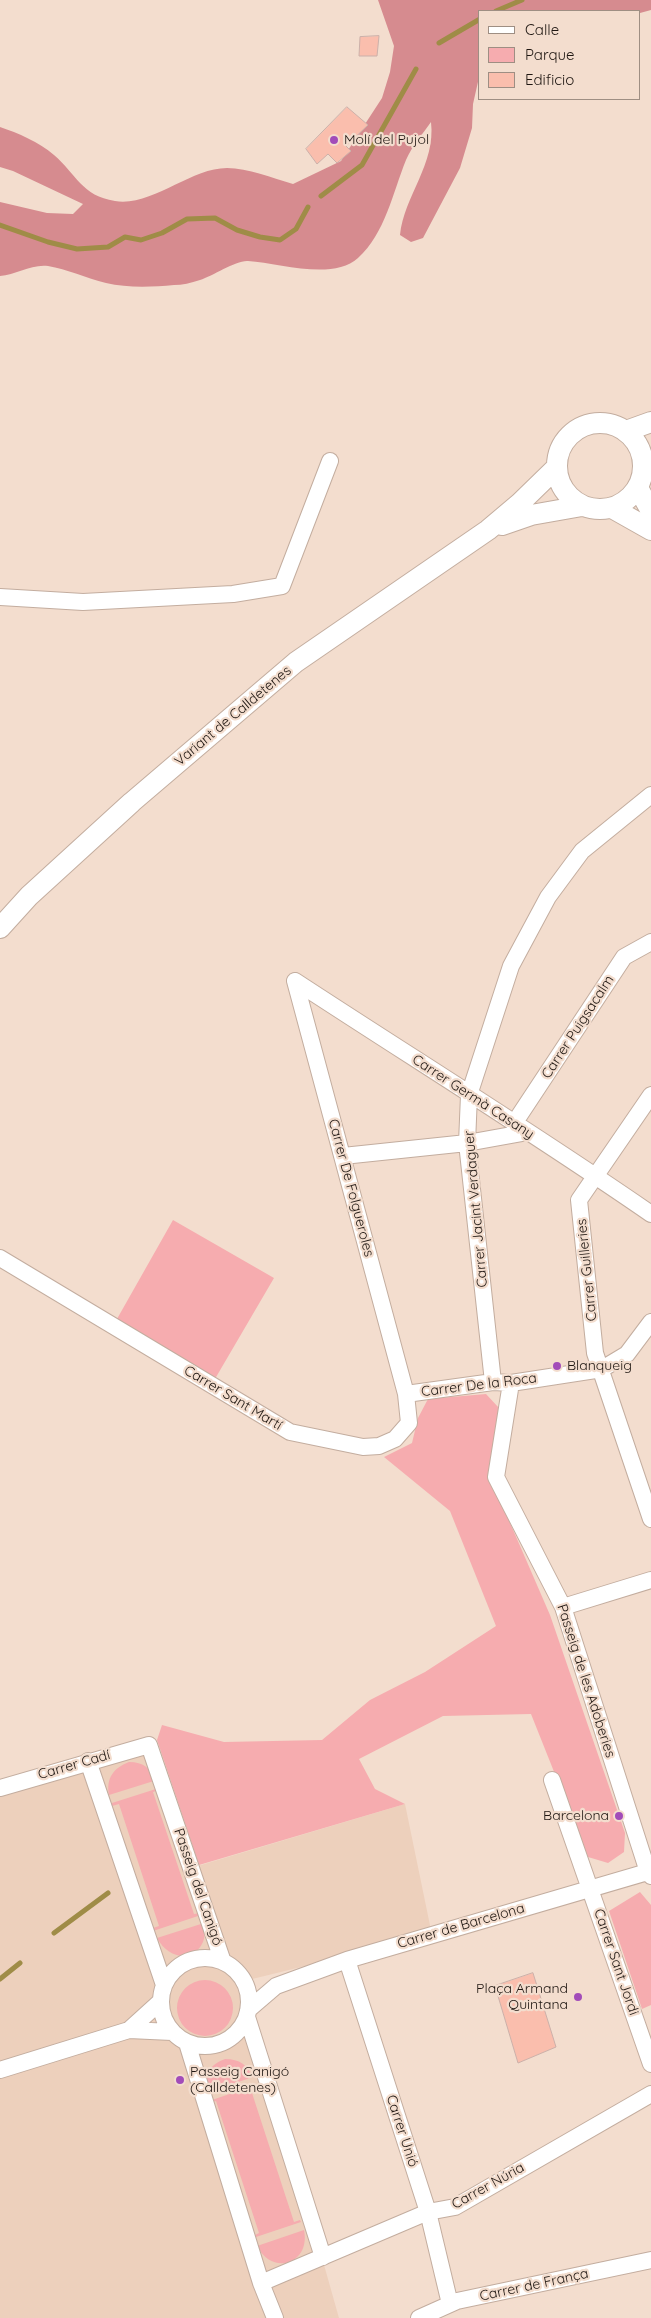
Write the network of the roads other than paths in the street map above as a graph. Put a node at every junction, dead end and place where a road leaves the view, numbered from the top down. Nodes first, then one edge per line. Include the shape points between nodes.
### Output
1 (651, 422) edge
2 (626, 431) junction
3 (330, 461) dead end
4 (647, 462) edge
5 (557, 467) junction
6 (638, 488) junction
7 (582, 506) junction
8 (612, 508) junction
9 (651, 511) edge
10 (488, 530) junction
11 (651, 530) edge
12 (0, 597) edge
13 (651, 795) edge
14 (0, 928) edge
15 (651, 942) edge
16 (295, 981) joint
17 (469, 1095) junction
18 (651, 1096) edge
19 (521, 1127) junction
20 (468, 1143) junction
21 (342, 1156) junction
22 (596, 1176) junction
23 (651, 1214) edge
24 (0, 1253) edge
25 (0, 1258) edge
26 (40, 1283) junction
27 (651, 1322) edge
28 (602, 1368) junction
29 (493, 1382) junction
30 (511, 1383) junction
31 (406, 1394) junction
32 (651, 1519) edge
33 (651, 1580) edge
34 (563, 1607) junction
35 (149, 1745) joint
36 (88, 1761) junction
37 (552, 1780) dead end
38 (0, 1788) edge
39 (650, 1873) edge
40 (591, 1889) junction
41 (347, 1960) junction
42 (223, 1962) junction
43 (244, 1981) junction
44 (276, 1986) junction
45 (162, 1993) junction
46 (247, 2014) junction
47 (129, 2030) junction
48 (172, 2032) junction
49 (187, 2043) junction
50 (651, 2064) edge
51 (0, 2070) edge
52 (651, 2094) edge
53 (428, 2212) junction
54 (323, 2257) junction
55 (651, 2260) edge
56 (261, 2283) junction
57 (450, 2304) junction
58 (275, 2318) edge
59 (419, 2318) edge

1 - 2 street
2 - 4 street
2 - 5 street, Variant de Calldetenes via 602,423 578,429 564,443
3 - 12 street via 282,586 233,594 83,602
4 - 6 street
5 - 7 street via 564,490
5 - 10 street, Variant de Calldetenes
6 - 8 street via 630,499
6 - 9 street
7 - 8 street, Variant de Calldetenes via 594,510
7 - 10 street, Variant de Calldetenes via 531,515
8 - 11 street, Variant de Calldetenes
10 - 14 street, Variant de Calldetenes via 296,662 132,802 29,896
13 - 17 street, Carrer Jacint Verdaguer via 582,851 548,897 511,966
15 - 19 street, Carrer Puigsacalm via 624,957
16 - 17 street, Carrer Germà Casany
16 - 21 street, Carrer De Folgueroles
17 - 19 street, Carrer Germà Casany
17 - 20 street, Carrer Jacint Verdaguer
18 - 22 street, Carrer Guilleries
19 - 20 street
19 - 22 street, Carrer Germà Casany
20 - 21 street
20 - 29 street, Carrer Jacint Verdaguer
21 - 31 street, Carrer De Folgueroles
22 - 23 street, Carrer Germà Casany
22 - 28 street, Carrer Guilleries via 580,1200 595,1353
24 - 26 street, Carrer Sant Martí
25 - 26 street, Carrer Sant Martí
26 - 31 street, Carrer Sant Martí via 290,1432 364,1447 379,1446 395,1439 409,1424
27 - 28 street, Carrer De la Roca via 627,1354
28 - 30 street, Carrer De la Roca
28 - 32 street, Carrer Guilleries
29 - 30 street, Carrer De la Roca
29 - 31 street, Carrer De la Roca
30 - 34 street, Passeig de les Adoberies via 496,1477
33 - 34 street
34 - 39 street, Passeig de les Adoberies
35 - 36 street, Carrer Cadí
35 - 42 street, Passeig del Canigó
36 - 38 street, Carrer Cadí
36 - 45 street
37 - 40 street
39 - 40 street, Carrer de Barcelona
40 - 41 street, Carrer de Barcelona
40 - 50 street, Carrer Sant Jordi
41 - 44 street, Carrer de Barcelona
41 - 53 street, Carrer Unió
42 - 43 street
42 - 45 street, Passeig del Canigó via 210,1958 184,1963 172,1973
43 - 44 street, Carrer de Barcelona
43 - 46 street via 249,2001
44 - 46 street, Carrer de Barcelona
45 - 47 street
45 - 48 street
46 - 49 street via 234,2035 215,2046
46 - 54 street
47 - 48 street
47 - 51 street
48 - 49 street
49 - 56 street
52 - 53 street, Carrer Núria via 455,2207
53 - 54 street, Carrer Núria
53 - 57 street, Carrer Unió
54 - 56 street, Carrer Núria
55 - 57 street, Carrer de França
56 - 58 street
57 - 59 street, Carrer de França

